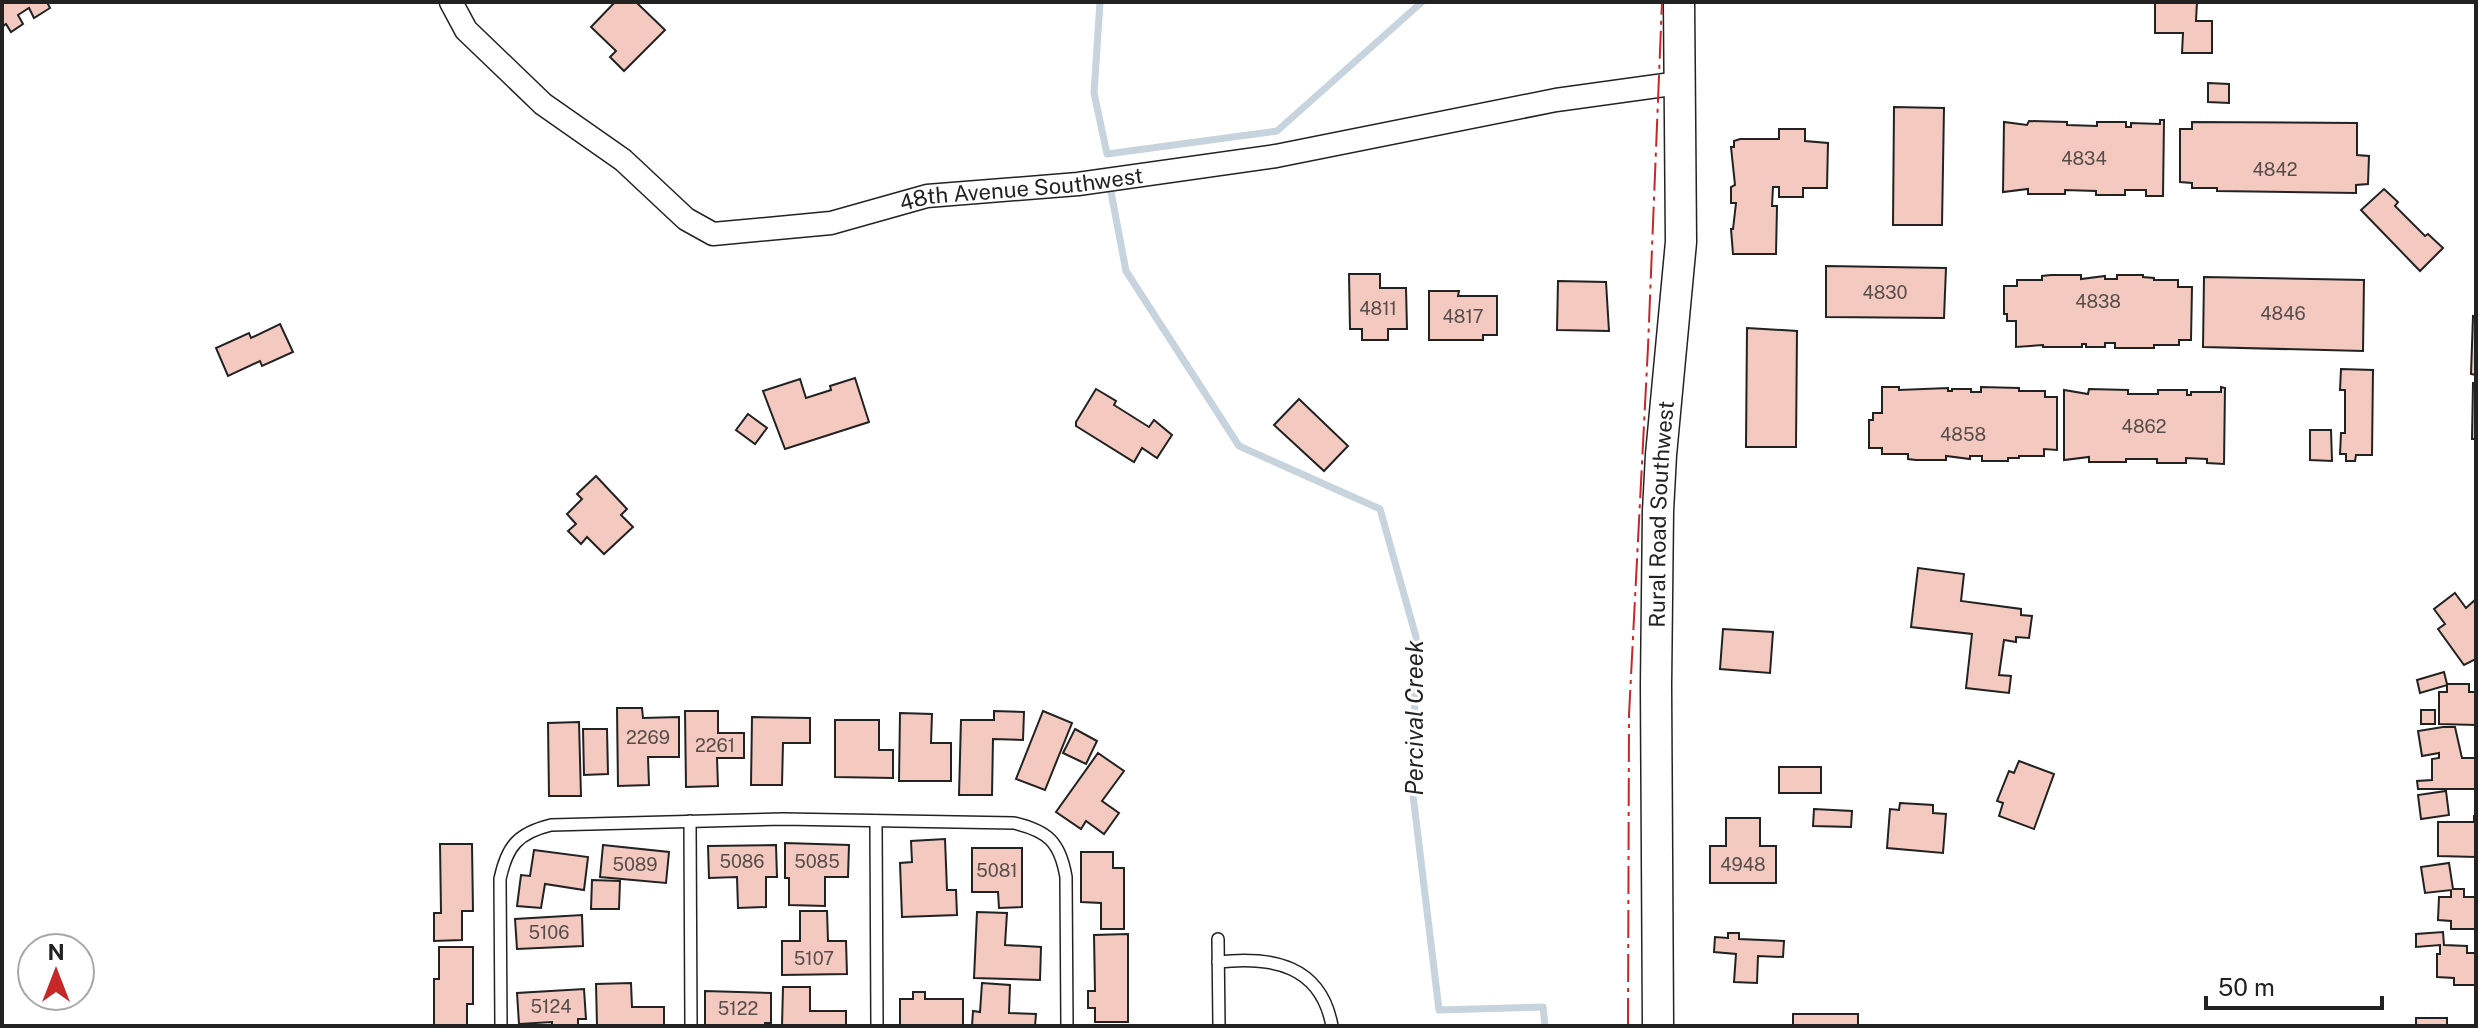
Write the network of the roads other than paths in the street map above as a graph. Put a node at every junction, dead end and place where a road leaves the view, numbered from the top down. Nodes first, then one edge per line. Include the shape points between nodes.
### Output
1 (451, 2) edge
2 (1679, 2) edge
3 (1679, 83) junction
4 (690, 821) junction
5 (876, 821) junction
6 (1218, 939) dead end
7 (1218, 962) junction
8 (501, 1026) edge
9 (691, 1026) edge
10 (877, 1026) edge
11 (1067, 1026) edge
12 (1219, 1026) edge
13 (1332, 1026) edge
14 (1658, 1026) edge

1 - 3 street, 48th Avenue Southwest via 466,30 543,104 623,160 686,219 713,234 831,223 927,196 1078,184 1276,156 1541,103
2 - 3 street, Rural Road Southwest
3 - 14 street, Rural Road Southwest via 1681,242 1658,511
4 - 5 lane
4 - 8 lane via 551,825 515,842 500,879
4 - 9 lane
5 - 10 lane
5 - 11 lane via 1014,823 1051,839 1066,877
6 - 7 lane
7 - 12 lane
7 - 13 lane via 1257,960 1303,974 1319,991

